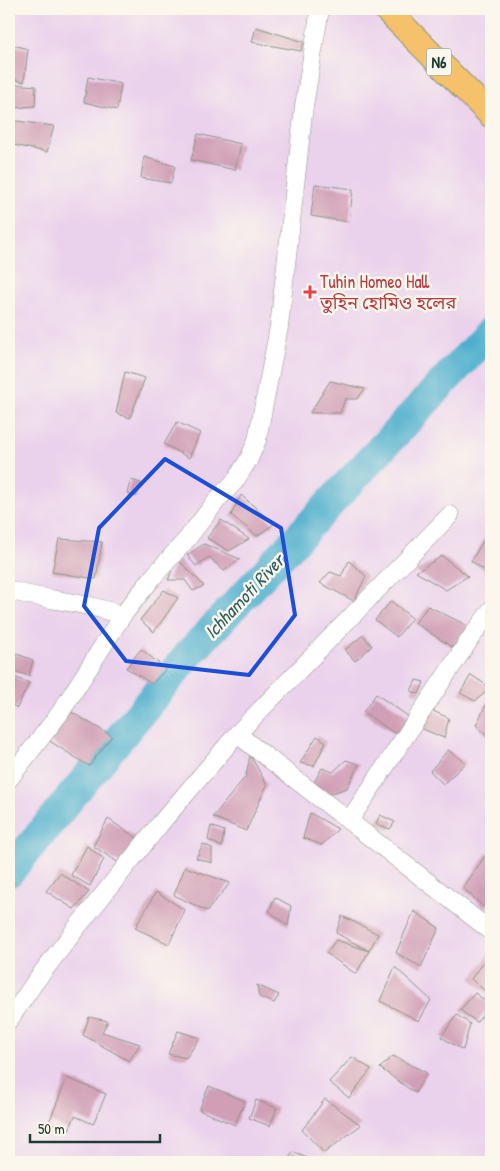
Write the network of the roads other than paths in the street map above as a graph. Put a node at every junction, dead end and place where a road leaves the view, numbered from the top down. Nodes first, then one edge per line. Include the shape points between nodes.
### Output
1 (320, 9) edge
2 (386, 9) edge
3 (491, 115) edge
4 (450, 515) dead end
5 (9, 590) edge
6 (491, 610) edge
7 (122, 616) junction
8 (237, 734) junction
9 (9, 779) edge
10 (349, 821) junction
11 (491, 931) edge
12 (9, 1020) edge

1 - 7 street via 304,106 279,327 257,440 235,481
2 - 3 highway, N6
4 - 8 street
5 - 7 street
6 - 10 street
7 - 9 street via 60,713
8 - 10 street
8 - 12 street via 78,926
10 - 11 street

